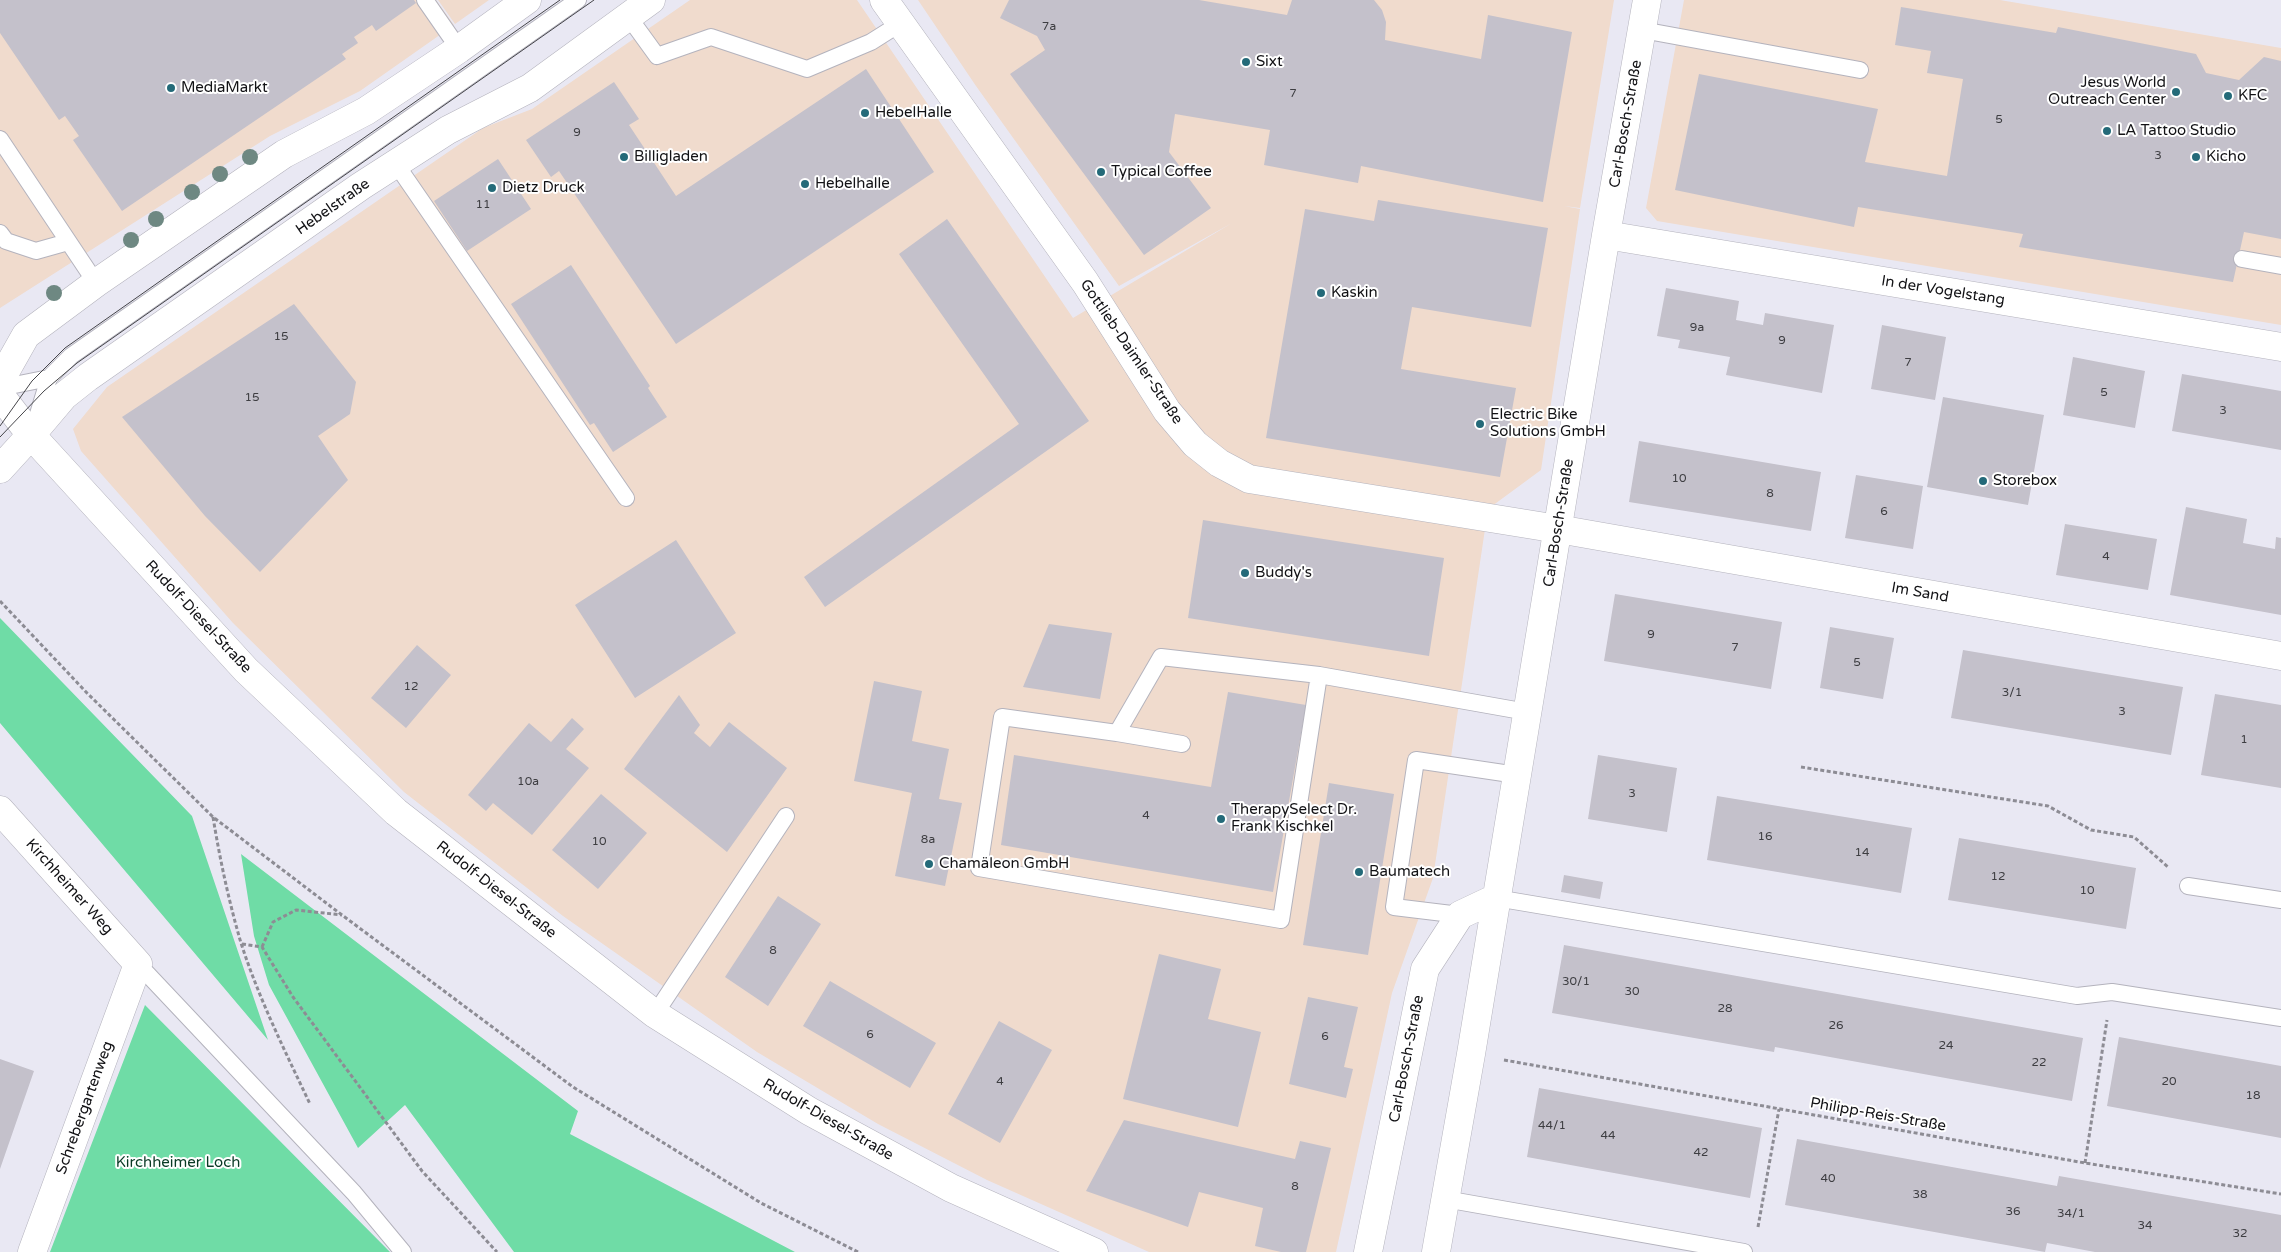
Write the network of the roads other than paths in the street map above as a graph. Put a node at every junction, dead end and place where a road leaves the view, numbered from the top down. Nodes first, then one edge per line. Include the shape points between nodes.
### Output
1 (426, 0) edge
2 (526, 0) edge
3 (578, 0) edge
4 (651, 0) edge
5 (884, 0) edge
6 (1647, 0) edge
7 (628, 16) junction
8 (901, 23) junction
9 (1642, 30) junction
10 (459, 49) junction
11 (1860, 70) dead end
12 (0, 139) edge
13 (396, 164) junction
14 (0, 233) edge
15 (1606, 235) junction
16 (68, 242) junction
17 (2242, 259) dead end
18 (2281, 266) edge
19 (96, 283) junction
20 (2281, 347) edge
21 (49, 378) junction
22 (0, 381) edge
23 (0, 388) edge
24 (0, 395) edge
25 (31, 435) junction
26 (0, 469) edge
27 (626, 498) dead end
28 (1558, 529) junction
29 (2281, 656) edge
30 (1320, 675) junction
31 (1527, 712) junction
32 (1117, 733) junction
33 (1182, 744) dead end
34 (1516, 775) junction
35 (0, 810) edge
36 (786, 816) dead end
37 (2188, 886) road end
38 (1496, 898) junction
39 (2281, 900) edge
40 (1460, 915) junction
41 (138, 964) junction
42 (655, 1014) junction
43 (2281, 1018) edge
44 (1445, 1199) junction
45 (32, 1252) edge
46 (403, 1252) edge
47 (1094, 1252) edge
48 (1368, 1252) edge
49 (1436, 1252) edge
50 (1744, 1252) edge

1 - 10 lane
2 - 10 street
3 - 21 lane via 71,356
4 - 7 street, Hebelstraße
5 - 8 street, Gottlieb-Daimler-Straße
6 - 9 street, Carl-Bosch-Straße
7 - 8 lane via 657,56 711,37 807,70 871,42
7 - 13 street, Hebelstraße via 530,88 448,130
8 - 28 street, Gottlieb-Daimler-Straße via 1085,282 1167,411 1195,444 1219,463 1249,479
9 - 11 lane
9 - 15 street, Carl-Bosch-Straße
10 - 19 street via 366,111 284,154
12 - 16 lane
13 - 25 street, Hebelstraße via 88,377 64,396
13 - 27 lane
14 - 16 lane via 6,241 36,251
15 - 20 street, In der Vogelstang
15 - 28 street, Carl-Bosch-Straße
16 - 19 lane
17 - 18 lane
19 - 22 street via 26,335
21 - 23 lane
21 - 25 lane
24 - 25 street, Rudolf-Diesel-Straße
25 - 26 street
25 - 42 street, Rudolf-Diesel-Straße via 246,670 396,812
28 - 29 street, Im Sand
28 - 31 street, Carl-Bosch-Straße
30 - 31 lane
30 - 32 lane via 1161,657
30 - 32 lane via 1281,920 979,868 1002,717
31 - 34 street, Carl-Bosch-Straße
32 - 33 lane
34 - 38 street, Carl-Bosch-Straße
34 - 40 lane via 1416,760 1394,907
35 - 41 street, Kirchheimer Weg
36 - 42 lane
37 - 39 lane
38 - 40 street
38 - 43 lane via 2077,996 2112,992
38 - 44 street, Carl-Bosch-Straße
40 - 48 street, Carl-Bosch-Straße via 1425,968
41 - 45 street, Schrebergartenweg
41 - 46 lane via 354,1193
42 - 47 street, Rudolf-Diesel-Straße via 808,1111 951,1188
44 - 49 street, Carl-Bosch-Straße
44 - 50 lane

